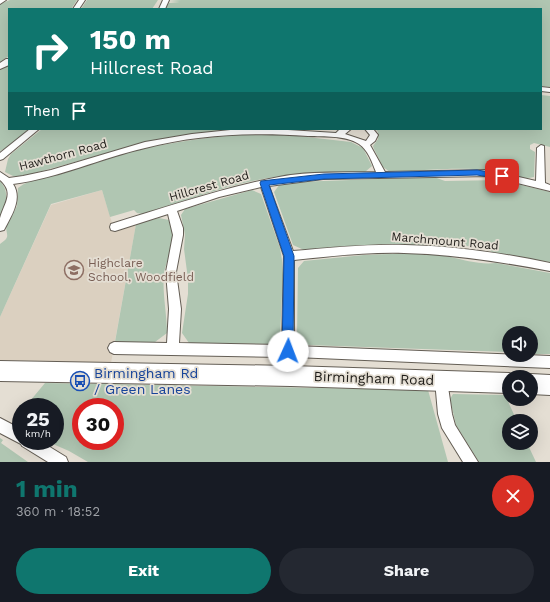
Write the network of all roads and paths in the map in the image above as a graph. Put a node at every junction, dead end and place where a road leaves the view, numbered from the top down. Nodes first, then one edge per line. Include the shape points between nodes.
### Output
1 (3, 0) edge
2 (0, 2) edge
3 (34, 130) edge
4 (346, 130) edge
5 (370, 130) edge
6 (338, 136) junction
7 (365, 145) junction
8 (541, 148) dead end
9 (0, 157) edge
10 (0, 175) edge
11 (382, 175) junction
12 (8, 181) junction
13 (264, 183) junction
14 (540, 185) junction
15 (550, 188) edge
16 (171, 209) junction
17 (0, 227) edge
18 (114, 227) dead end
19 (289, 256) junction
20 (550, 267) edge
21 (114, 348) dead end
22 (173, 349) junction
23 (288, 351) junction
24 (550, 362) edge
25 (0, 371) edge
26 (290, 376) junction
27 (441, 380) junction
28 (502, 383) edge
29 (538, 384) edge
30 (550, 384) edge
31 (0, 425) edge
32 (12, 432) edge
33 (42, 450) edge
34 (469, 461) edge
35 (61, 462) edge

1 - 2 street
3 - 9 street
4 - 6 street
5 - 7 street via 374,135 371,142
6 - 7 street, Hawthorn Road via 357,140
6 - 12 street, Hawthorn Road via 264,130 182,138 124,150 40,175
7 - 11 street
8 - 14 street
10 - 12 street
11 - 13 street, Hillcrest Road via 324,176
11 - 14 street, Hillcrest Road via 477,173
12 - 17 street via 12,200
13 - 16 street, Hillcrest Road
13 - 19 street
14 - 15 street, Hillcrest Road
16 - 18 street, Hillcrest Road
16 - 22 street via 179,235 171,271 175,318
19 - 20 street, Marchmount Road via 412,249 522,261
19 - 23 street
21 - 22 street, Birmingham Road
22 - 23 street, Birmingham Road
23 - 24 street, Birmingham Road via 468,356
23 - 26 street
25 - 26 main road, Birmingham Road
26 - 27 main road, Birmingham Road
27 - 28 main road, Birmingham Road
27 - 34 street via 449,428
29 - 30 main road
31 - 32 street
33 - 35 street

